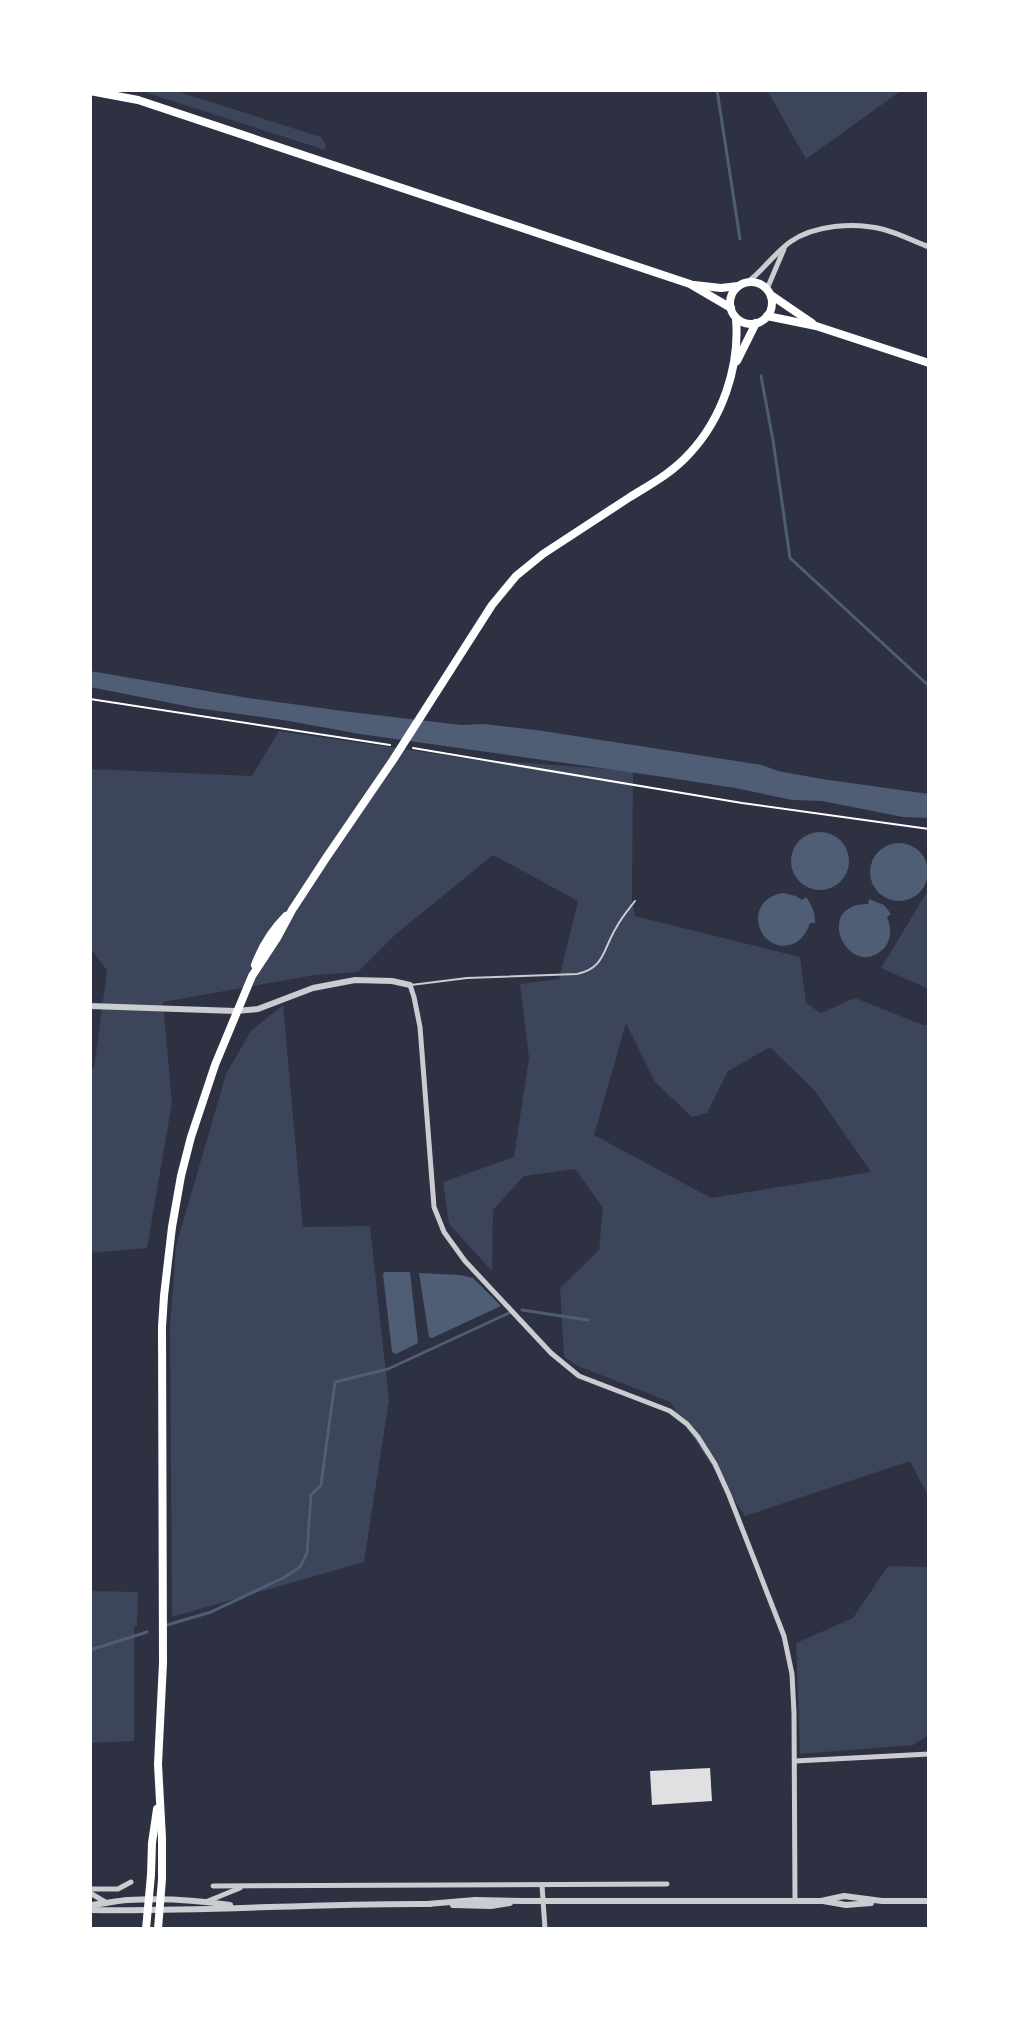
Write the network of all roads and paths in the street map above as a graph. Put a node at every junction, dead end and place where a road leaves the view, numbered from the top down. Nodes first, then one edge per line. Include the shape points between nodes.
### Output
1 (90, 91) edge
2 (787, 245) junction
3 (929, 247) edge
4 (749, 281) junction
5 (690, 284) junction
6 (738, 286) junction
7 (769, 292) junction
8 (731, 308) junction
9 (767, 316) junction
10 (736, 319) junction
11 (756, 323) junction
12 (816, 326) junction
13 (929, 363) edge
14 (733, 369) junction
15 (90, 699) edge
16 (391, 745) dead end
17 (406, 747) dead end
18 (929, 829) edge
19 (635, 901) dead end
20 (410, 985) junction
21 (90, 1006) edge
22 (236, 1011) junction
23 (929, 1754) edge
24 (795, 1761) junction
25 (159, 1788) junction
26 (131, 1882) dead end
27 (667, 1884) dead end
28 (542, 1885) junction
29 (213, 1886) dead end
30 (244, 1886) junction
31 (90, 1891) edge
32 (148, 1900) junction
33 (160, 1900) junction
34 (542, 1901) junction
35 (795, 1901) junction
36 (929, 1901) edge
37 (207, 1902) junction
38 (108, 1903) junction
39 (242, 1907) junction
40 (90, 1908) edge
41 (147, 1911) junction
42 (159, 1911) junction
43 (146, 1929) edge
44 (158, 1929) edge
45 (545, 1929) edge

1 - 5 main road via 138,100
2 - 3 street via 818,230 850,226 880,229
2 - 4 street
2 - 7 street
4 - 6 main road
4 - 7 main road
5 - 6 main road
5 - 8 main road
6 - 8 main road
7 - 9 main road via 772,306
7 - 12 main road
8 - 10 main road
9 - 11 main road
9 - 12 main road
10 - 11 main road
10 - 14 main road
11 - 14 main road
12 - 13 main road
14 - 22 main road via 714,418 688,456 543,554 492,605 393,760 262,947
15 - 16 path
17 - 18 path
19 - 20 lane via 589,972
20 - 22 street via 355,980
20 - 24 street via 420,1027 437,1219 465,1261 551,1353 579,1376 670,1411 698,1437 729,1495 784,1636 792,1674
21 - 22 street
22 - 25 main road via 191,1137 166,1267
23 - 24 street
24 - 35 street
25 - 32 main road
25 - 33 main road
26 - 31 street via 118,1889
27 - 28 street
28 - 30 street
28 - 34 street
29 - 30 street
30 - 37 street
31 - 38 street
32 - 33 street
32 - 38 street
32 - 41 main road
33 - 37 street
33 - 42 main road
34 - 35 street
34 - 39 street
34 - 45 street
35 - 36 street
37 - 39 street
38 - 40 street
39 - 42 street
40 - 41 street
41 - 42 street
41 - 43 main road
42 - 44 main road

